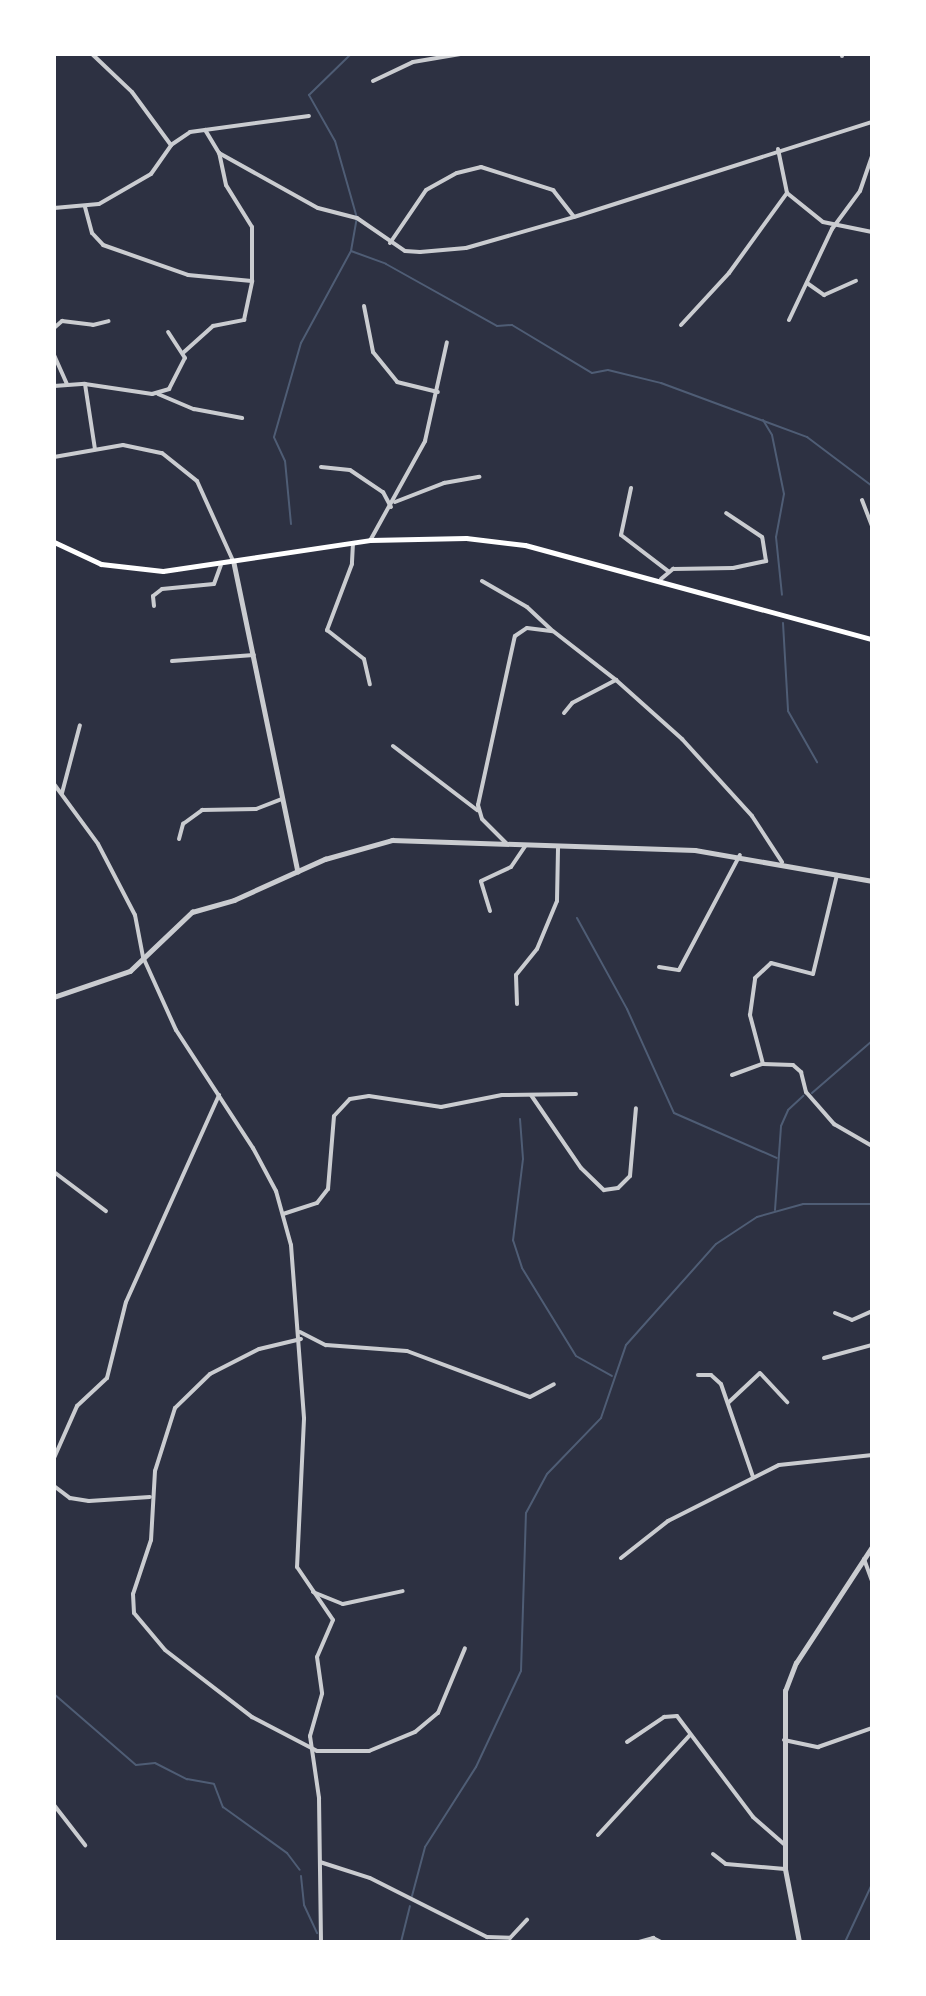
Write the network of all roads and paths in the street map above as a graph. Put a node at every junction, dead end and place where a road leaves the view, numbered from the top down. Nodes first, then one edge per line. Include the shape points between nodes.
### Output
1 (92, 54) edge
2 (460, 54) edge
3 (373, 81) dead end
4 (309, 116) dead end
5 (872, 122) edge
6 (205, 129) junction
7 (171, 145) junction
8 (777, 149) junction
9 (219, 153) junction
10 (872, 157) edge
11 (787, 193) junction
12 (85, 207) junction
13 (54, 208) edge
14 (574, 217) junction
15 (836, 223) junction
16 (872, 232) edge
17 (390, 243) junction
18 (252, 281) junction
19 (856, 281) dead end
20 (807, 283) junction
21 (364, 306) dead end
22 (789, 320) dead end
23 (109, 321) dead end
24 (681, 325) dead end
25 (54, 328) edge
26 (168, 332) dead end
27 (447, 342) dead end
28 (184, 352) junction
29 (54, 355) edge
30 (67, 384) junction
31 (85, 384) junction
32 (54, 386) edge
33 (438, 392) junction
34 (158, 394) junction
35 (242, 418) dead end
36 (95, 449) junction
37 (54, 457) edge
38 (321, 467) dead end
39 (479, 477) dead end
40 (631, 488) dead end
41 (862, 500) dead end
42 (393, 504) junction
43 (726, 513) dead end
44 (872, 526) edge
45 (370, 540) junction
46 (54, 542) edge
47 (353, 543) junction
48 (234, 563) junction
49 (221, 565) junction
50 (668, 571) junction
51 (662, 579) junction
52 (482, 581) dead end
53 (154, 606) dead end
54 (553, 631) junction
55 (872, 639) edge
56 (254, 655) junction
57 (172, 662) dead end
58 (616, 680) junction
59 (370, 684) dead end
60 (564, 713) dead end
61 (80, 725) dead end
62 (393, 746) dead end
63 (54, 784) edge
64 (62, 794) junction
65 (282, 799) junction
66 (478, 810) junction
67 (179, 839) dead end
68 (507, 844) junction
69 (525, 846) junction
70 (558, 847) junction
71 (740, 855) junction
72 (782, 862) junction
73 (298, 871) junction
74 (837, 874) junction
75 (872, 881) edge
76 (490, 911) dead end
77 (143, 957) junction
78 (659, 967) dead end
79 (54, 997) edge
80 (517, 1004) dead end
81 (763, 1064) junction
82 (732, 1075) dead end
83 (576, 1094) dead end
84 (219, 1095) junction
85 (530, 1095) junction
86 (636, 1108) dead end
87 (872, 1146) edge
88 (54, 1172) edge
89 (106, 1211) dead end
90 (283, 1214) junction
91 (872, 1311) edge
92 (835, 1313) dead end
93 (300, 1332) junction
94 (300, 1339) junction
95 (872, 1345) edge
96 (824, 1358) dead end
97 (698, 1375) dead end
98 (555, 1384) dead end
99 (729, 1402) junction
100 (787, 1402) dead end
101 (872, 1455) edge
102 (54, 1458) edge
103 (753, 1477) junction
104 (55, 1488) edge
105 (150, 1497) junction
106 (872, 1546) edge
107 (864, 1557) junction
108 (621, 1558) dead end
109 (872, 1581) edge
110 (403, 1591) dead end
111 (313, 1592) junction
112 (465, 1648) dead end
113 (872, 1728) edge
114 (690, 1735) junction
115 (784, 1740) junction
116 (627, 1742) dead end
117 (312, 1749) junction
118 (54, 1805) edge
119 (598, 1835) dead end
120 (784, 1844) junction
121 (85, 1845) dead end
122 (713, 1854) dead end
123 (320, 1862) junction
124 (785, 1869) junction
125 (527, 1920) dead end
126 (321, 1942) edge
127 (639, 1942) edge
128 (660, 1942) edge
129 (799, 1942) edge

1 - 7 street via 132,92
2 - 3 street via 413,62
4 - 6 street
5 - 8 street
6 - 7 street
6 - 9 street
7 - 12 street via 151,174
8 - 11 street
8 - 14 street
9 - 17 street via 343,216 362,220
9 - 18 street via 226,185 252,227
10 - 15 street via 860,191
11 - 15 street via 818,219
11 - 24 street via 729,273
12 - 13 street
12 - 18 street via 92,233 103,245 188,274
14 - 17 street via 461,249 411,252
14 - 17 street via 553,190 481,167 457,172 426,190
15 - 16 street
15 - 20 street
18 - 28 street via 244,320 213,326
19 - 20 street via 824,295
20 - 22 street
21 - 33 street via 373,352 397,382
23 - 25 street via 93,325 62,321
26 - 28 street
27 - 33 street
28 - 34 street via 177,380
29 - 30 street
30 - 31 street
30 - 32 street
31 - 34 street
31 - 36 street
33 - 42 street via 425,441
34 - 35 street via 194,409
36 - 37 street
36 - 48 street via 138,446 177,462 204,492
38 - 42 street via 350,470 379,489
39 - 42 street via 444,483
40 - 50 street via 621,535
41 - 44 street
42 - 45 street
43 - 50 street via 762,537 765,562
45 - 47 main road
45 - 51 main road via 466,538 525,545
46 - 49 main road via 120,568 163,571
47 - 48 main road
47 - 59 street via 352,564 327,630 364,659
48 - 49 main road
48 - 56 street
49 - 53 street via 214,584 162,589 153,596
50 - 51 street
51 - 55 main road
52 - 54 street via 537,614
54 - 58 street
54 - 66 street via 527,628 512,641
56 - 57 street
56 - 65 street
58 - 60 street via 572,703
58 - 72 street via 682,739 752,816
61 - 64 street
62 - 66 street
63 - 64 street
64 - 77 street via 98,844 135,915
65 - 67 street via 256,809 202,810 183,824
65 - 73 street
66 - 68 street
68 - 69 street
68 - 73 street via 392,840
69 - 70 street
69 - 76 street via 511,867 481,881
70 - 71 street
70 - 80 street via 556,901 537,949 516,975
71 - 72 street
71 - 78 street via 678,969
72 - 74 street
73 - 77 street via 184,915
74 - 75 street
74 - 81 street via 816,971 807,976 771,963 755,978 750,1015
77 - 79 street via 115,979
77 - 84 street via 184,1045
81 - 82 street
81 - 87 street via 799,1069 805,1091 834,1124
83 - 85 street
84 - 90 street via 253,1148
84 - 102 street via 126,1302 107,1378 77,1406
85 - 86 street via 581,1168 604,1190 618,1188 630,1176
85 - 90 street via 441,1107 369,1096 350,1099 334,1116 328,1190 317,1203
88 - 89 street
90 - 93 street via 295,1262
91 - 92 street via 852,1320
93 - 94 street
93 - 98 street via 326,1345 400,1349 530,1397
94 - 105 street via 251,1353 192,1388 171,1418
94 - 111 street via 304,1448 297,1560
95 - 96 street
97 - 99 street via 715,1377
99 - 100 street via 760,1373
99 - 103 street via 741,1456
101 - 103 street via 793,1460
103 - 108 street via 668,1521
104 - 105 street via 89,1501
105 - 117 street via 151,1540 134,1594 134,1613 165,1650 252,1716
106 - 107 street
107 - 109 street
107 - 115 street via 788,1679
110 - 111 street via 343,1604
111 - 117 street via 333,1625 317,1657 322,1694 310,1732
112 - 117 street via 438,1713 415,1732 369,1751
113 - 115 street via 818,1747
114 - 116 street via 672,1714
114 - 119 street
114 - 120 street via 753,1817
115 - 120 street
117 - 123 street
118 - 121 street
120 - 124 street
122 - 124 street via 726,1864
123 - 125 street via 370,1878 487,1937 510,1938
123 - 126 street
124 - 129 street
127 - 128 street via 653,1938

